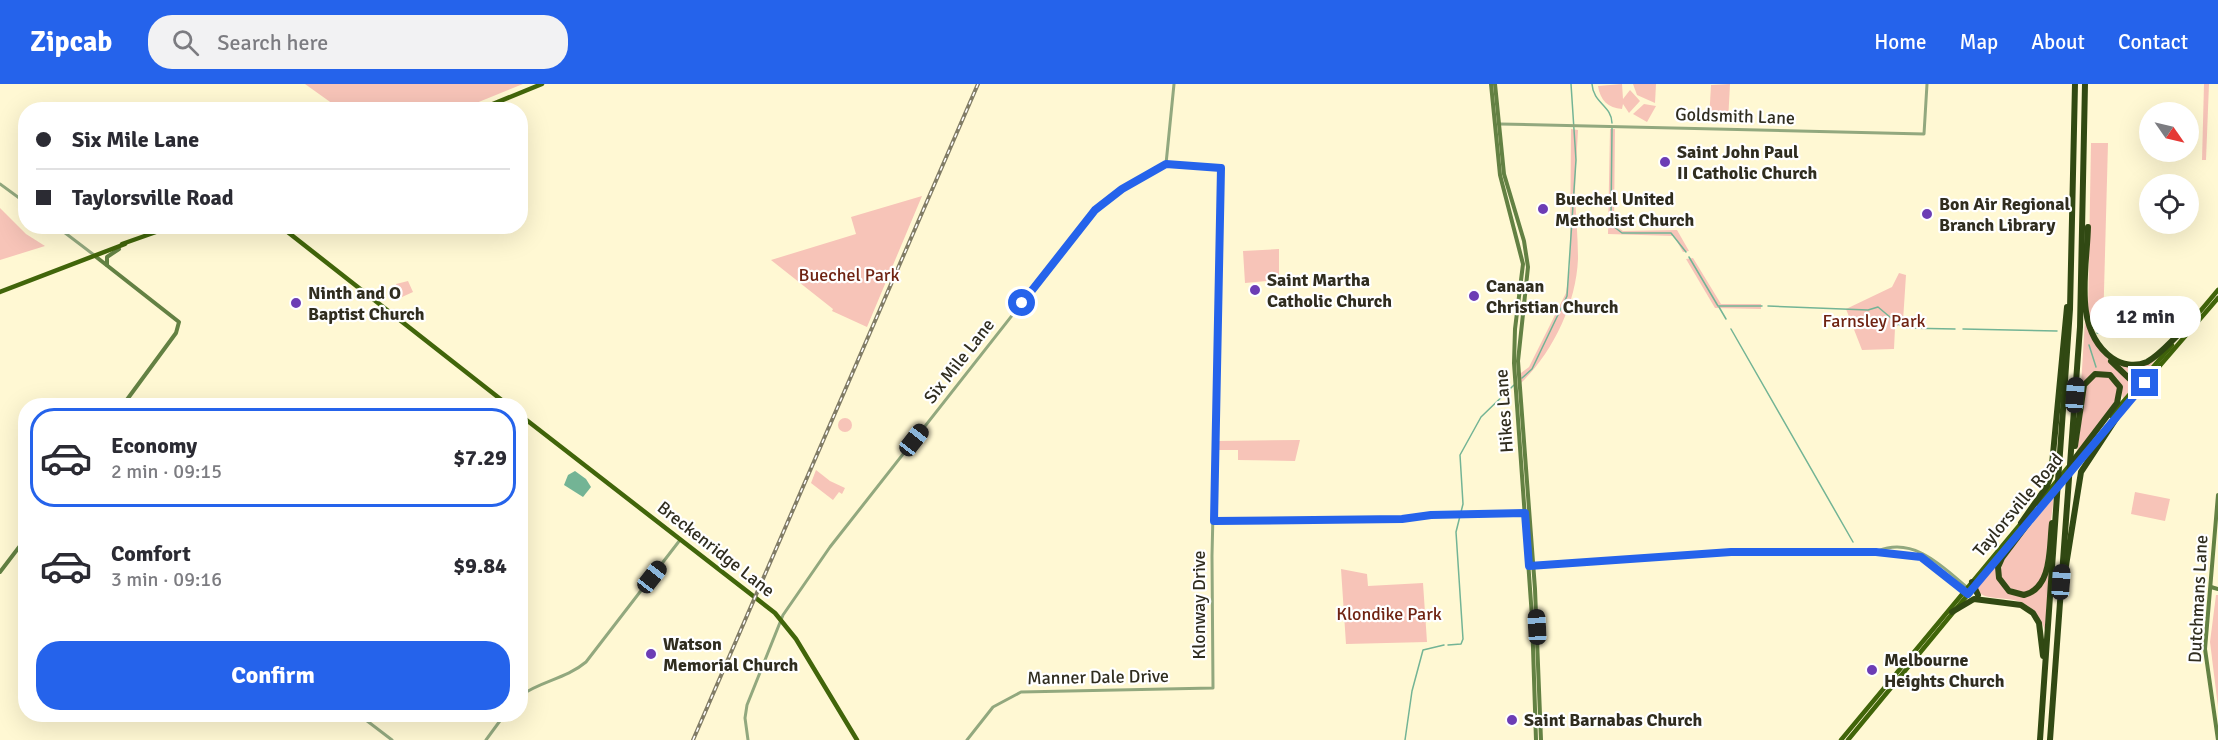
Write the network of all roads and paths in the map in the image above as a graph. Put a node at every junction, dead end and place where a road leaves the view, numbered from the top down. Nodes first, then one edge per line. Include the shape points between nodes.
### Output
1 (542, 84) edge
2 (1174, 84) edge
3 (1493, 84) edge
4 (1927, 84) edge
5 (2075, 84) edge
6 (2085, 84) edge
7 (498, 102) edge
8 (1496, 124) junction
9 (1166, 164) junction
10 (0, 184) edge
11 (18, 197) edge
12 (2084, 208) junction
13 (68, 234) edge
14 (152, 234) edge
15 (290, 234) edge
16 (125, 244) junction
17 (118, 249) junction
18 (98, 255) junction
19 (108, 266) junction
20 (2072, 277) junction
21 (2218, 290) edge
22 (0, 292) edge
23 (2218, 298) edge
24 (2189, 325) junction
25 (2178, 338) junction
26 (2099, 346) junction
27 (2170, 355) junction
28 (2136, 386) junction
29 (2134, 396) junction
30 (128, 398) edge
31 (499, 398) edge
32 (2121, 411) junction
33 (528, 421) edge
34 (2072, 458) junction
35 (2218, 495) edge
36 (2058, 497) junction
37 (2039, 509) junction
38 (1527, 513) junction
39 (1214, 521) junction
40 (2021, 523) junction
41 (681, 539) junction
42 (18, 548) edge
43 (1531, 566) junction
44 (0, 572) edge
45 (2211, 587) junction
46 (2218, 587) edge
47 (1969, 589) junction
48 (1997, 600) junction
49 (2060, 602) junction
50 (1952, 612) junction
51 (781, 620) junction
52 (2044, 681) junction
53 (1213, 688) joint
54 (528, 691) edge
55 (368, 722) edge
56 (499, 722) edge
57 (392, 740) edge
58 (486, 740) edge
59 (748, 740) edge
60 (857, 740) edge
61 (968, 740) edge
62 (1538, 740) edge
63 (1841, 740) edge
64 (1848, 740) edge
65 (2040, 740) edge
66 (2050, 740) edge
67 (2218, 740) edge

1 - 7 main road
2 - 9 street
3 - 8 main road, Hikes Lane
4 - 8 street, Goldsmith Lane via 1924,134
5 - 20 highway
6 - 12 highway
8 - 38 main road, Hikes Lane via 1500,175 1523,264 1515,329
9 - 39 street, Klonway Drive via 1221,168
9 - 51 street, Six Mile Lane via 1095,210 830,546
10 - 11 street
12 - 26 highway via 2088,225 2086,317
12 - 34 highway
13 - 18 street
14 - 16 main road
15 - 31 main road
16 - 17 main road
16 - 18 main road
17 - 18 main road
17 - 19 main road via 107,258
18 - 19 main road
18 - 22 main road
19 - 30 main road via 179,324
20 - 36 highway
20 - 40 highway via 2061,354 2052,471 2047,486
21 - 24 main road, Taylorsville Road
23 - 27 main road, Taylorsville Road
24 - 25 main road, Taylorsville Road
24 - 26 highway via 2152,358 2138,364 2118,362
25 - 27 main road
25 - 28 main road, Taylorsville Road
26 - 28 highway
27 - 29 main road, Taylorsville Road
28 - 29 highway
28 - 34 main road, Taylorsville Road
29 - 32 main road, Taylorsville Road
32 - 37 main road, Taylorsville Road
32 - 49 highway via 2080,476
33 - 41 main road, Breckenridge Lane
34 - 34 highway via 2084,385 2095,374 2110,375 2119,384 2119,400
34 - 40 main road, Taylorsville Road
34 - 49 highway
35 - 45 main road, Dutchmans Lane
36 - 37 highway via 2044,580 2032,593 2014,594 2000,580 1999,565
36 - 52 highway
37 - 47 main road, Taylorsville Road
38 - 39 street
38 - 43 main road, Hikes Lane
38 - 43 main road, Hikes Lane
39 - 53 street, Klonway Drive
40 - 47 main road, Taylorsville Road
41 - 51 main road, Breckenridge Lane via 765,603
41 - 54 street via 586,663
42 - 44 main road
43 - 47 street via 1731,552 1876,552 1921,557
43 - 62 main road, Hikes Lane
45 - 46 main road
45 - 67 main road, Dutchmans Lane via 2205,655
47 - 48 highway
47 - 50 main road, Taylorsville Road
47 - 63 main road, Taylorsville Road
48 - 50 highway via 1972,599
48 - 52 highway via 2021,605 2036,616 2042,633
49 - 66 highway
50 - 64 main road, Taylorsville Road
51 - 59 street, Six Mile Lane via 747,705
51 - 60 main road, Breckenridge Lane
52 - 65 highway
53 - 61 street, Manner Dale Drive via 1021,692 993,707
55 - 57 street
56 - 58 street

